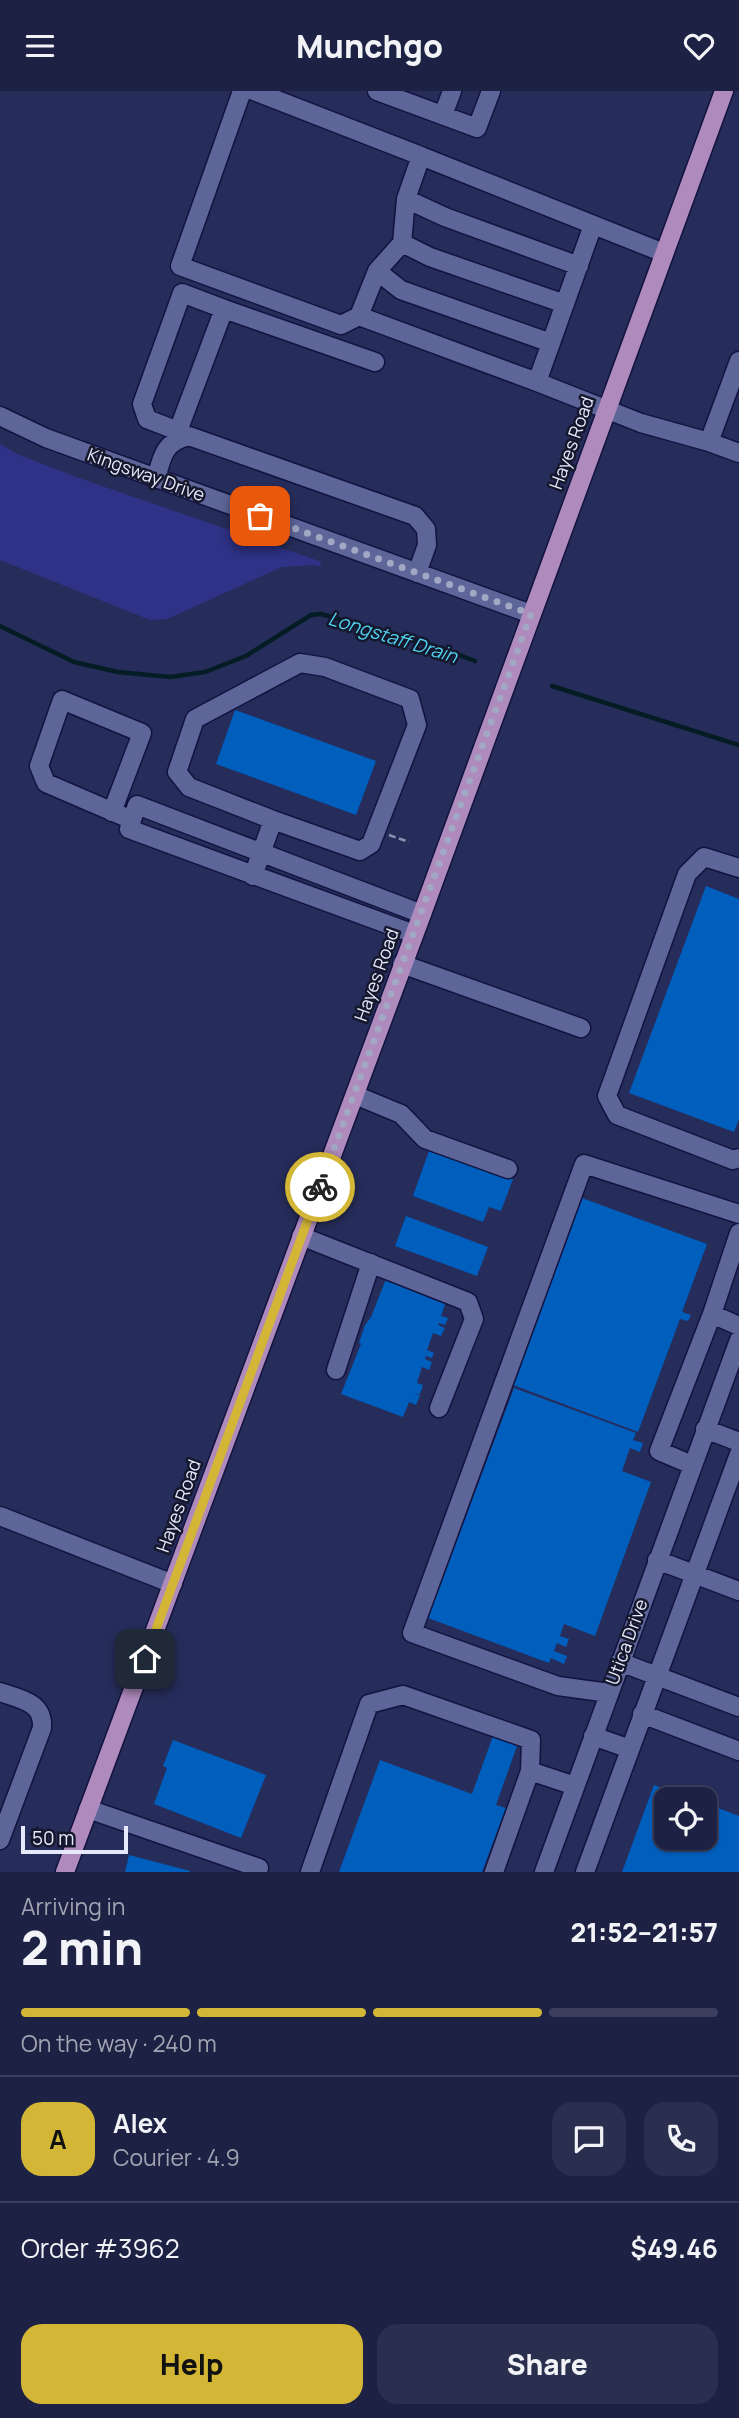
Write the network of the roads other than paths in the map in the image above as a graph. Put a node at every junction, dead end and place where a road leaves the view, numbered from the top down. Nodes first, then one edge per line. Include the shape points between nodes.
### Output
1 (242, 91) edge
2 (254, 91) edge
3 (377, 91) edge
4 (452, 91) edge
5 (491, 91) edge
6 (724, 91) edge
7 (398, 95) edge
8 (443, 115) junction
9 (421, 156) junction
10 (406, 199) junction
11 (593, 225) junction
12 (402, 243) junction
13 (664, 253) junction
14 (579, 266) junction
15 (377, 271) junction
16 (565, 304) junction
17 (225, 309) junction
18 (359, 316) junction
19 (551, 343) junction
20 (739, 361) edge
21 (375, 362) dead end
22 (537, 382) junction
23 (607, 409) junction
24 (0, 416) edge
25 (176, 436) junction
26 (709, 442) junction
27 (739, 453) edge
28 (156, 479) junction
29 (417, 573) junction
30 (531, 614) junction
31 (112, 812) junction
32 (132, 820) junction
33 (273, 820) junction
34 (262, 852) junction
35 (739, 868) edge
36 (253, 876) junction
37 (422, 914) junction
38 (414, 935) junction
39 (402, 964) junction
40 (581, 1028) dead end
41 (355, 1095) junction
42 (739, 1158) edge
43 (508, 1169) dead end
44 (739, 1214) edge
45 (739, 1233) edge
46 (301, 1236) junction
47 (371, 1263) junction
48 (712, 1314) junction
49 (739, 1325) edge
50 (739, 1340) edge
51 (335, 1370) dead end
52 (439, 1408) dead end
53 (708, 1421) junction
54 (739, 1442) edge
55 (739, 1454) edge
56 (692, 1465) junction
57 (0, 1516) edge
58 (657, 1560) junction
59 (694, 1575) junction
60 (173, 1584) junction
61 (739, 1591) edge
62 (620, 1663) junction
63 (656, 1677) junction
64 (0, 1692) edge
65 (609, 1693) junction
66 (739, 1707) edge
67 (642, 1714) junction
68 (593, 1736) junction
69 (630, 1749) junction
70 (739, 1751) edge
71 (530, 1770) junction
72 (575, 1786) junction
73 (88, 1809) junction
74 (0, 1840) edge
75 (65, 1872) edge
76 (257, 1872) edge
77 (310, 1872) edge
78 (494, 1872) edge
79 (544, 1872) edge
80 (585, 1872) edge

1 - 18 street via 180,266 341,325
2 - 9 street
3 - 7 street
4 - 8 street
5 - 8 street via 477,128
6 - 13 main road, Hayes Road
7 - 8 street
9 - 10 street
9 - 11 street
10 - 12 street
10 - 14 street via 444,218
11 - 13 street
11 - 14 street
12 - 15 street
12 - 16 street
13 - 23 main road, Hayes Road
14 - 16 street
15 - 18 street
15 - 19 street via 401,290
16 - 19 street
17 - 21 street
17 - 25 street
17 - 25 street via 182,293 142,404 147,419
18 - 22 street
19 - 22 street
20 - 26 street
22 - 23 street
23 - 26 street
23 - 30 main road, Hayes Road
24 - 28 street, Kingsway Drive
25 - 28 street via 163,454
25 - 29 street via 189,436 415,516 426,529 427,545
26 - 27 street
28 - 29 street, Kingsway Drive
29 - 30 street, Kingsway Drive
30 - 37 main road, Hayes Road
31 - 31 street via 46,783 38,766 62,700 142,733
31 - 32 street
32 - 34 street via 138,805
32 - 36 street via 129,829
33 - 33 street via 189,787 177,772 195,719 300,663 325,667 411,699 417,725 371,843 359,851
33 - 34 street
34 - 36 street
34 - 37 street
35 - 42 street via 704,857 687,874 607,1096 617,1115 733,1160
36 - 38 street
37 - 38 main road, Hayes Road
38 - 39 main road, Hayes Road
39 - 40 street
39 - 41 main road, Hayes Road
41 - 43 street via 401,1114 425,1139
41 - 46 main road, Hayes Road
44 - 65 street via 584,1164 412,1633 558,1686
45 - 48 street
46 - 47 street
46 - 60 main road, Hayes Road
47 - 51 street
47 - 52 street via 468,1302 474,1319
48 - 49 street
48 - 56 street via 659,1451
50 - 53 street, Utica Drive
53 - 54 street
53 - 56 street, Utica Drive
55 - 59 street
56 - 58 street, Utica Drive
57 - 60 street
58 - 59 street
58 - 62 street, Utica Drive
59 - 61 street
59 - 63 street
60 - 73 main road, Hayes Road
62 - 63 street
62 - 65 street, Utica Drive
63 - 66 street
63 - 67 street
64 - 74 street via 31,1704 43,1719
65 - 68 street, Utica Drive
67 - 69 street
67 - 70 street
68 - 69 street
68 - 72 street, Utica Drive
69 - 80 street
71 - 72 street
71 - 77 street via 531,1740 403,1695 369,1704
71 - 78 street
72 - 79 street, Utica Drive
73 - 75 main road, Hayes Road
73 - 76 street via 259,1868

